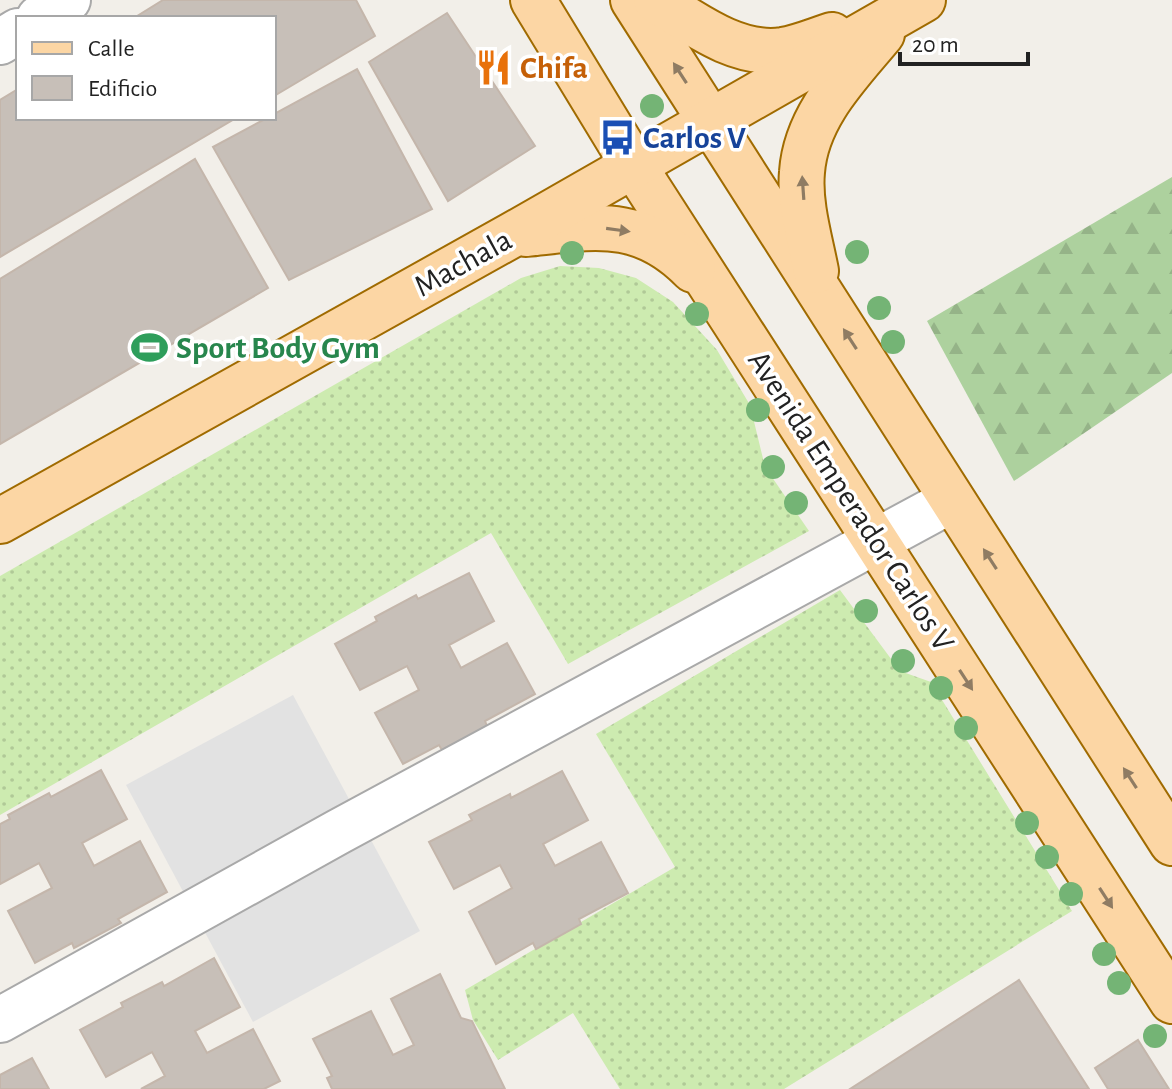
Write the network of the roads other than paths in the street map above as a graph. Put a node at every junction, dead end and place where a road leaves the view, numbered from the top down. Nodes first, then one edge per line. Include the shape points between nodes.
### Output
1 (68, 0) edge
2 (533, 0) edge
3 (633, 0) edge
4 (656, 0) edge
5 (910, 8) edge
6 (42, 16) edge
7 (710, 121) junction
8 (634, 166) junction
9 (512, 235) junction
10 (820, 292) junction
11 (720, 298) junction
12 (952, 500) junction
13 (0, 521) edge
14 (877, 542) junction
15 (1172, 843) edge
16 (1172, 1001) edge
17 (0, 1020) edge

1 - 6 street
2 - 8 main road, Avenida Emperador Carlos V
7 -> 3 main road
4 - 5 main road via 714,37 767,50 796,46
5 - 7 main road, Machala
10 -> 5 main road via 804,202 806,149 827,103
7 - 8 main road, Machala
7 - 10 main road
8 - 9 main road, Machala
8 - 11 main road, Avenida Emperador Carlos V
9 -> 11 main road via 597,227 629,231 674,251
9 - 13 main road, Machala
12 -> 10 main road
11 - 14 main road, Avenida Emperador Carlos V
12 - 14 street
15 -> 12 main road
14 -> 16 main road, Avenida Emperador Carlos V
14 - 17 street

